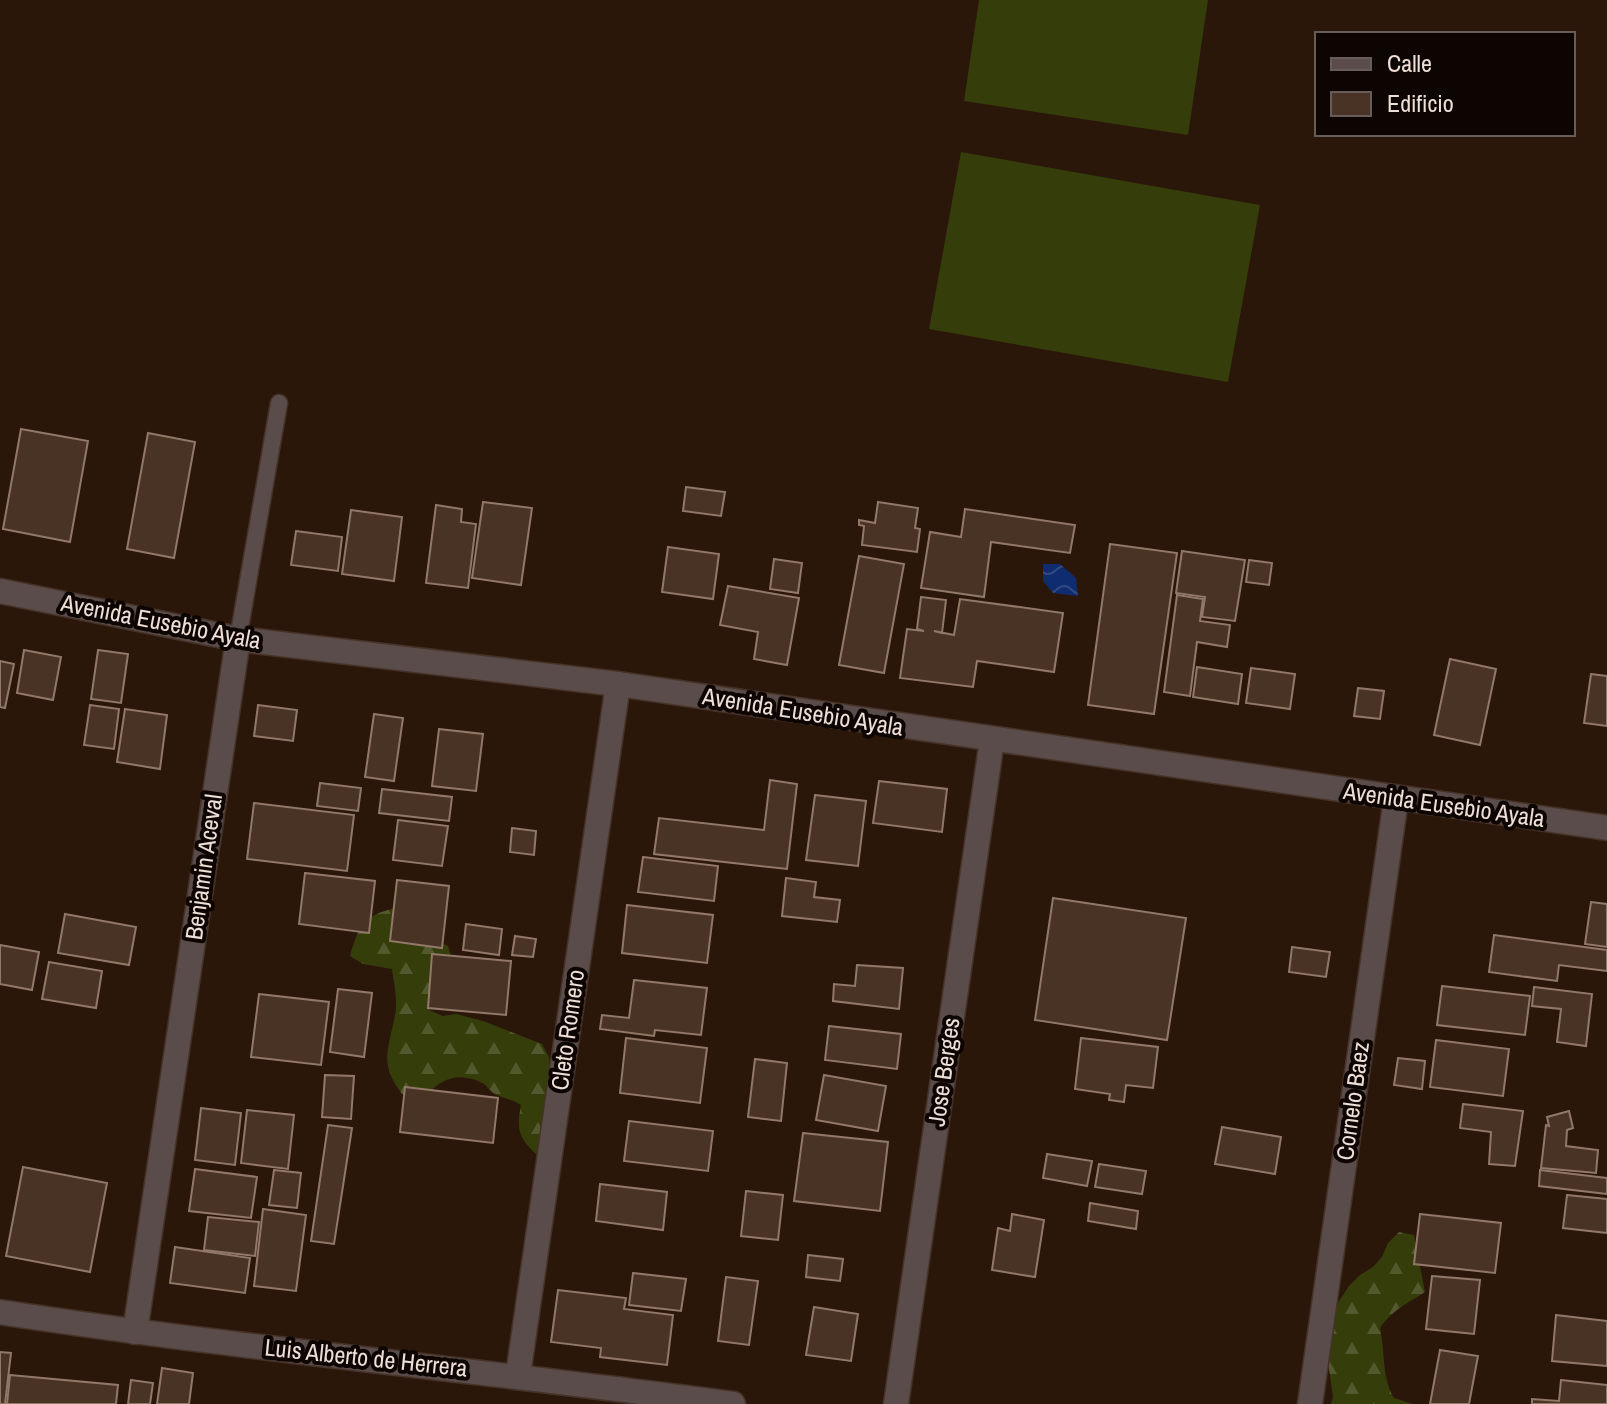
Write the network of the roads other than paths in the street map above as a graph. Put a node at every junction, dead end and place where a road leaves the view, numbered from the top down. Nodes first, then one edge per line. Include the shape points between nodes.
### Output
1 (279, 403) dead end
2 (0, 591) edge
3 (238, 639) junction
4 (618, 684) junction
5 (992, 740) junction
6 (1396, 799) junction
7 (1607, 828) edge
8 (0, 1312) edge
9 (135, 1332) junction
10 (518, 1375) junction
11 (733, 1404) edge
12 (896, 1404) edge
13 (1310, 1404) edge

1 - 3 lane, Benjamin Aceval
2 - 3 street, Avenida Eusebio Ayala
3 - 4 street, Avenida Eusebio Ayala
3 - 9 street, Benjamin Aceval
4 - 5 street, Avenida Eusebio Ayala
4 - 10 street, Cleto Romero
5 - 6 street, Avenida Eusebio Ayala
5 - 12 street, Jose Berges
6 - 7 street, Avenida Eusebio Ayala
6 - 13 street, Cornelo Baez
8 - 9 street, Luis Alberto de Herrera
9 - 10 street, Luis Alberto de Herrera
10 - 11 street, Luis Alberto de Herrera

